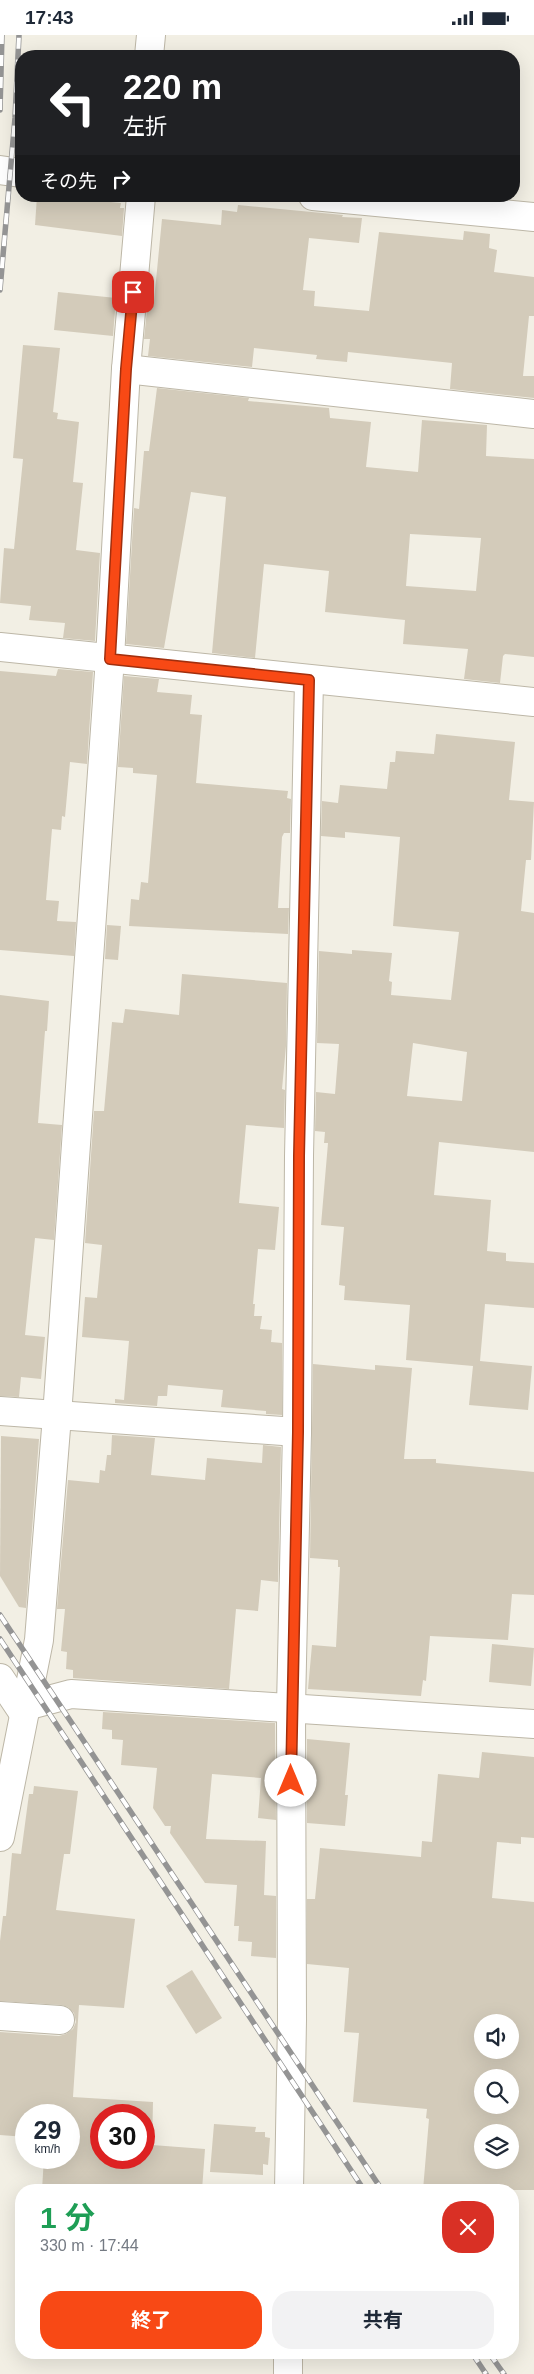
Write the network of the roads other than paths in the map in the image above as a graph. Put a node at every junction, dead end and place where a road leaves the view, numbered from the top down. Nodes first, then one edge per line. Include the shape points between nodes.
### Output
1 (150, 35) edge
2 (149, 50) edge
3 (0, 170) edge
4 (15, 172) edge
5 (140, 202) edge
6 (429, 202) edge
7 (449, 203) edge
8 (534, 217) edge
9 (126, 369) junction
10 (534, 414) edge
11 (0, 647) edge
12 (110, 659) junction
13 (309, 680) junction
14 (534, 702) edge
15 (0, 1411) edge
16 (57, 1416) junction
17 (298, 1432) junction
18 (0, 1678) edge
19 (291, 1707) junction
20 (25, 1710) junction
21 (534, 1724) edge
22 (0, 1837) edge
23 (0, 2015) edge
24 (60, 2020) dead end
25 (288, 2184) edge
26 (288, 2359) edge
27 (288, 2374) edge

1 - 2 street
3 - 4 street
5 - 9 street
6 - 7 street
7 - 8 street
9 - 10 street
9 - 12 street
11 - 12 street
12 - 13 street
12 - 16 street
13 - 14 street
13 - 17 street via 299,1156
15 - 16 street
16 - 17 street
16 - 20 street via 39,1640
17 - 19 street
18 - 20 street
19 - 20 street via 71,1693
19 - 21 street
19 - 25 street via 292,2020
20 - 22 street
23 - 24 street
26 - 27 street

